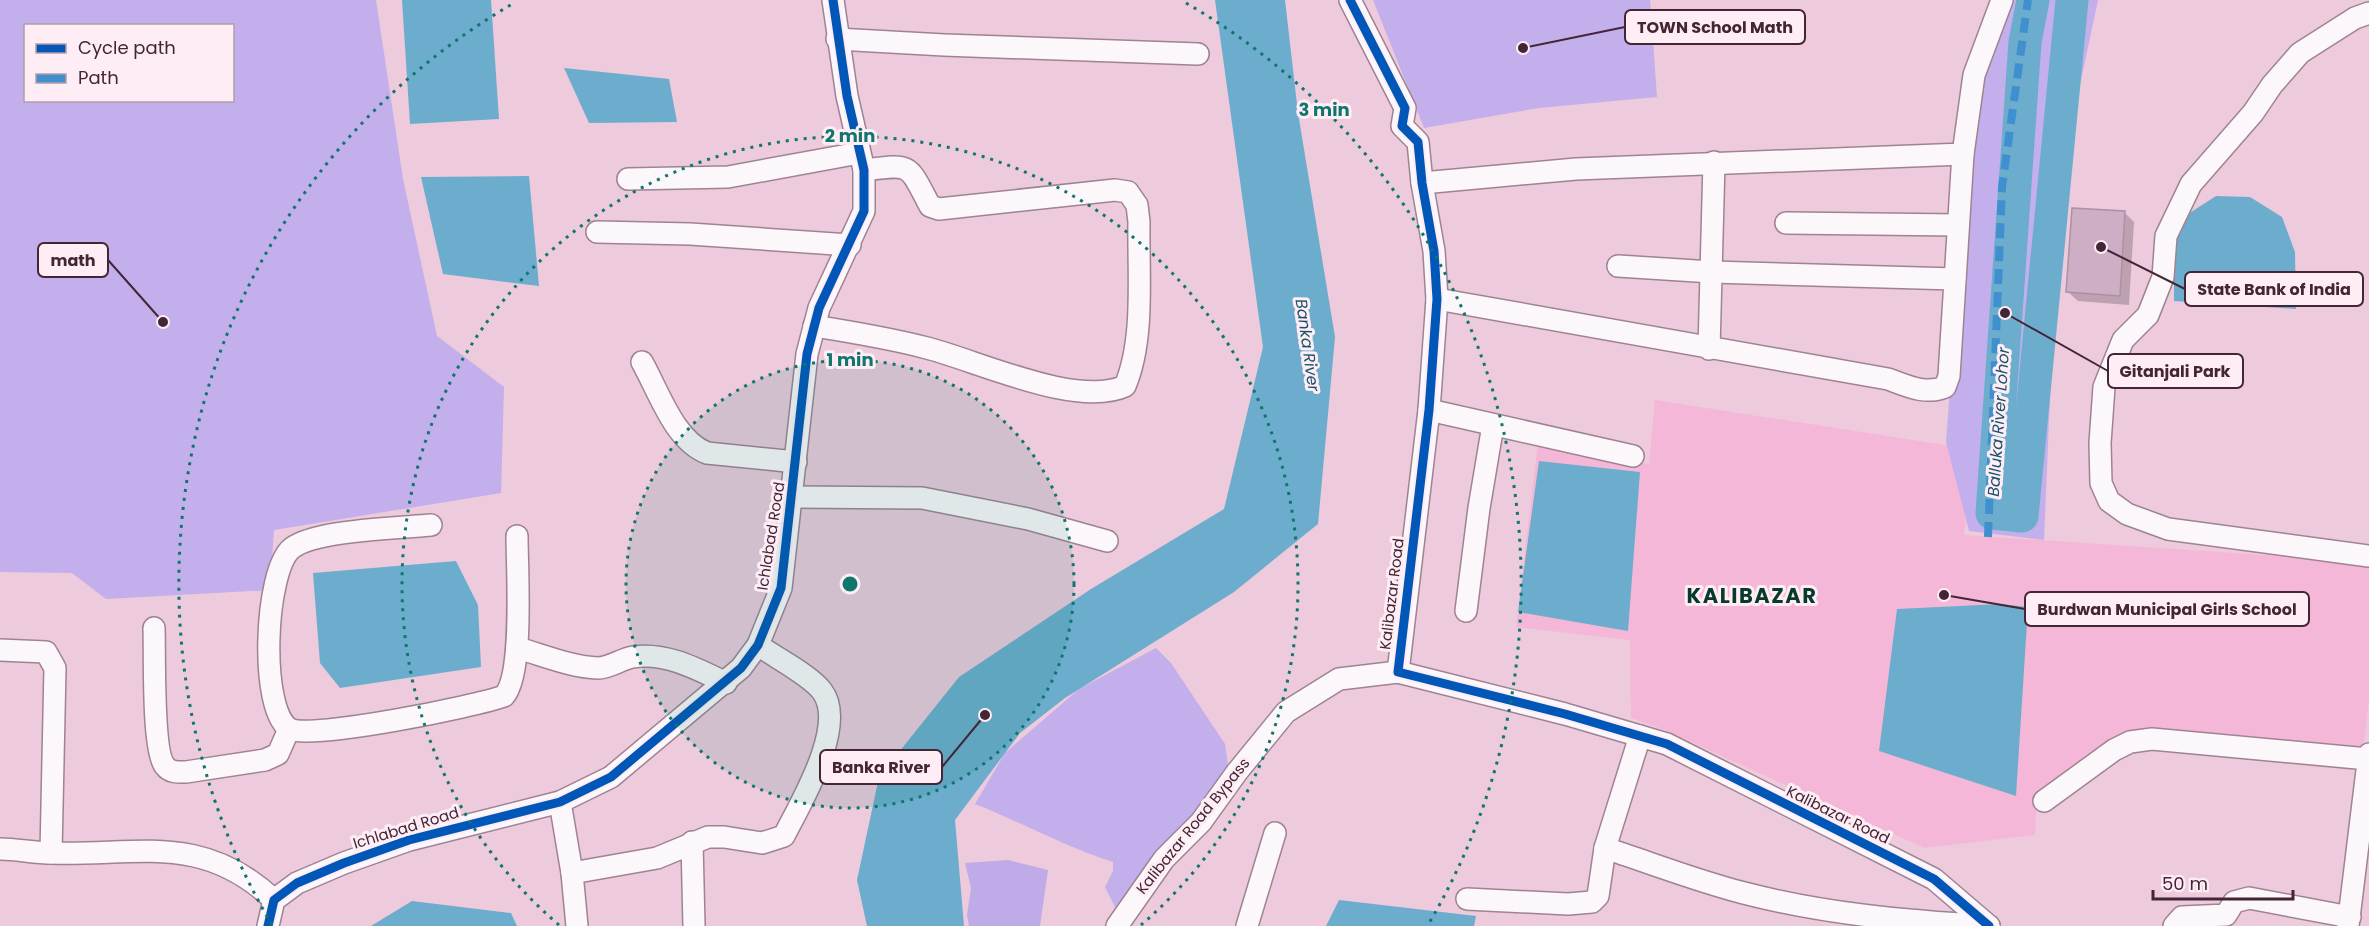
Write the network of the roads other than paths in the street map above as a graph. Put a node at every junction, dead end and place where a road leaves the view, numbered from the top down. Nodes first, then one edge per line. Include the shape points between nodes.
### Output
1 (833, 0) edge
2 (1350, 0) edge
3 (2002, 0) edge
4 (2369, 13) edge
5 (837, 39) junction
6 (1198, 54) dead end
7 (1962, 154) junction
8 (862, 161) junction
9 (1713, 162) junction
10 (628, 179) dead end
11 (1422, 183) junction
12 (1786, 223) dead end
13 (1958, 225) junction
14 (597, 232) dead end
15 (850, 245) junction
16 (1618, 266) dead end
17 (1712, 272) junction
18 (1955, 279) junction
19 (1437, 299) junction
20 (814, 326) junction
21 (1709, 348) junction
22 (642, 362) dead end
23 (1429, 410) junction
24 (1493, 425) junction
25 (1633, 456) dead end
26 (796, 462) junction
27 (793, 497) junction
28 (430, 525) dead end
29 (517, 536) dead end
30 (1107, 541) dead end
31 (2369, 556) edge
32 (1466, 611) dead end
33 (154, 628) dead end
34 (759, 645) junction
35 (517, 648) junction
36 (0, 650) edge
37 (1398, 672) junction
38 (726, 683) junction
39 (289, 729) junction
40 (1640, 736) junction
41 (2369, 754) edge
42 (2368, 759) edge
43 (2044, 801) dead end
44 (560, 802) junction
45 (1275, 833) dead end
46 (692, 842) junction
47 (1605, 848) junction
48 (0, 849) edge
49 (51, 853) junction
50 (572, 873) junction
51 (2362, 873) edge
52 (1467, 899) dead end
53 (274, 900) junction
54 (2349, 921) edge
55 (268, 926) edge
56 (577, 926) edge
57 (694, 926) edge
58 (1117, 926) edge
59 (1247, 926) edge
60 (1989, 926) edge
61 (2174, 926) edge

1 - 5 street, Ichlabad Road
2 - 11 street, Kalibazar Road via 1405,108 1402,126 1418,142
3 - 7 street via 1974,75
4 - 31 street via 2300,53 2191,183 2166,236 2163,277 2148,315 2123,340 2104,387 2100,443 2101,483 2109,501 2127,514 2168,529
5 - 6 street
5 - 8 street, Ichlabad Road
7 - 9 street
7 - 13 street
8 - 10 street via 728,177
8 - 15 street, Ichlabad Road via 864,211
8 - 20 street via 909,169 930,206 939,209 1115,189 1128,192 1137,205 1139,222 1136,336 1131,370 1125,386 1111,393 1065,390 928,348
9 - 11 street
9 - 17 street
11 - 19 street, Kalibazar Road via 1434,251
12 - 13 street
13 - 18 street
14 - 15 street
15 - 20 street, Ichlabad Road
16 - 17 street
17 - 18 street
17 - 21 street
18 - 21 street via 1949,376 1945,387 1938,389 1912,389 1888,379
19 - 21 street
19 - 23 street, Kalibazar Road
20 - 26 street, Ichlabad Road via 807,354
22 - 26 street via 676,424 694,447 707,453
23 - 24 street
23 - 37 street, Kalibazar Road
24 - 25 street
24 - 32 street
26 - 27 street, Ichlabad Road
27 - 30 street via 922,498 1028,519
27 - 34 street, Ichlabad Road via 780,588
28 - 39 street via 322,537 294,547 285,555 271,596 269,631 274,702 280,719
29 - 35 street
33 - 39 street via 157,736 165,767 173,772 186,772 265,760 278,754
34 - 38 street, Ichlabad Road
34 - 46 street via 820,688 827,698 830,716 825,744 784,836 762,843 724,837
35 - 38 street via 600,668 630,658 668,659
35 - 39 street via 509,690 494,699 325,730
36 - 49 street via 46,652 55,668
37 - 40 street, Kalibazar Road
37 - 58 street, Kalibazar Road Bypass via 1339,679 1286,712 1201,822 1164,859
38 - 44 street, Ichlabad Road via 611,777
40 - 47 street
40 - 60 street, Kalibazar Road via 1667,744 1934,879
41 - 42 street
42 - 43 street via 2152,739 2130,742 2114,750
42 - 51 street
44 - 50 street
44 - 53 street, Ichlabad Road via 432,834 344,863 297,883
45 - 59 street
46 - 50 street via 657,858
46 - 57 street
47 - 52 street via 1598,896 1592,902
47 - 60 street via 1745,893 1821,910 1920,923
48 - 49 street
49 - 53 street via 162,850 196,855 252,879
50 - 56 street
51 - 54 street
53 - 55 street
54 - 61 street via 2249,898 2234,902 2226,915 2182,917

